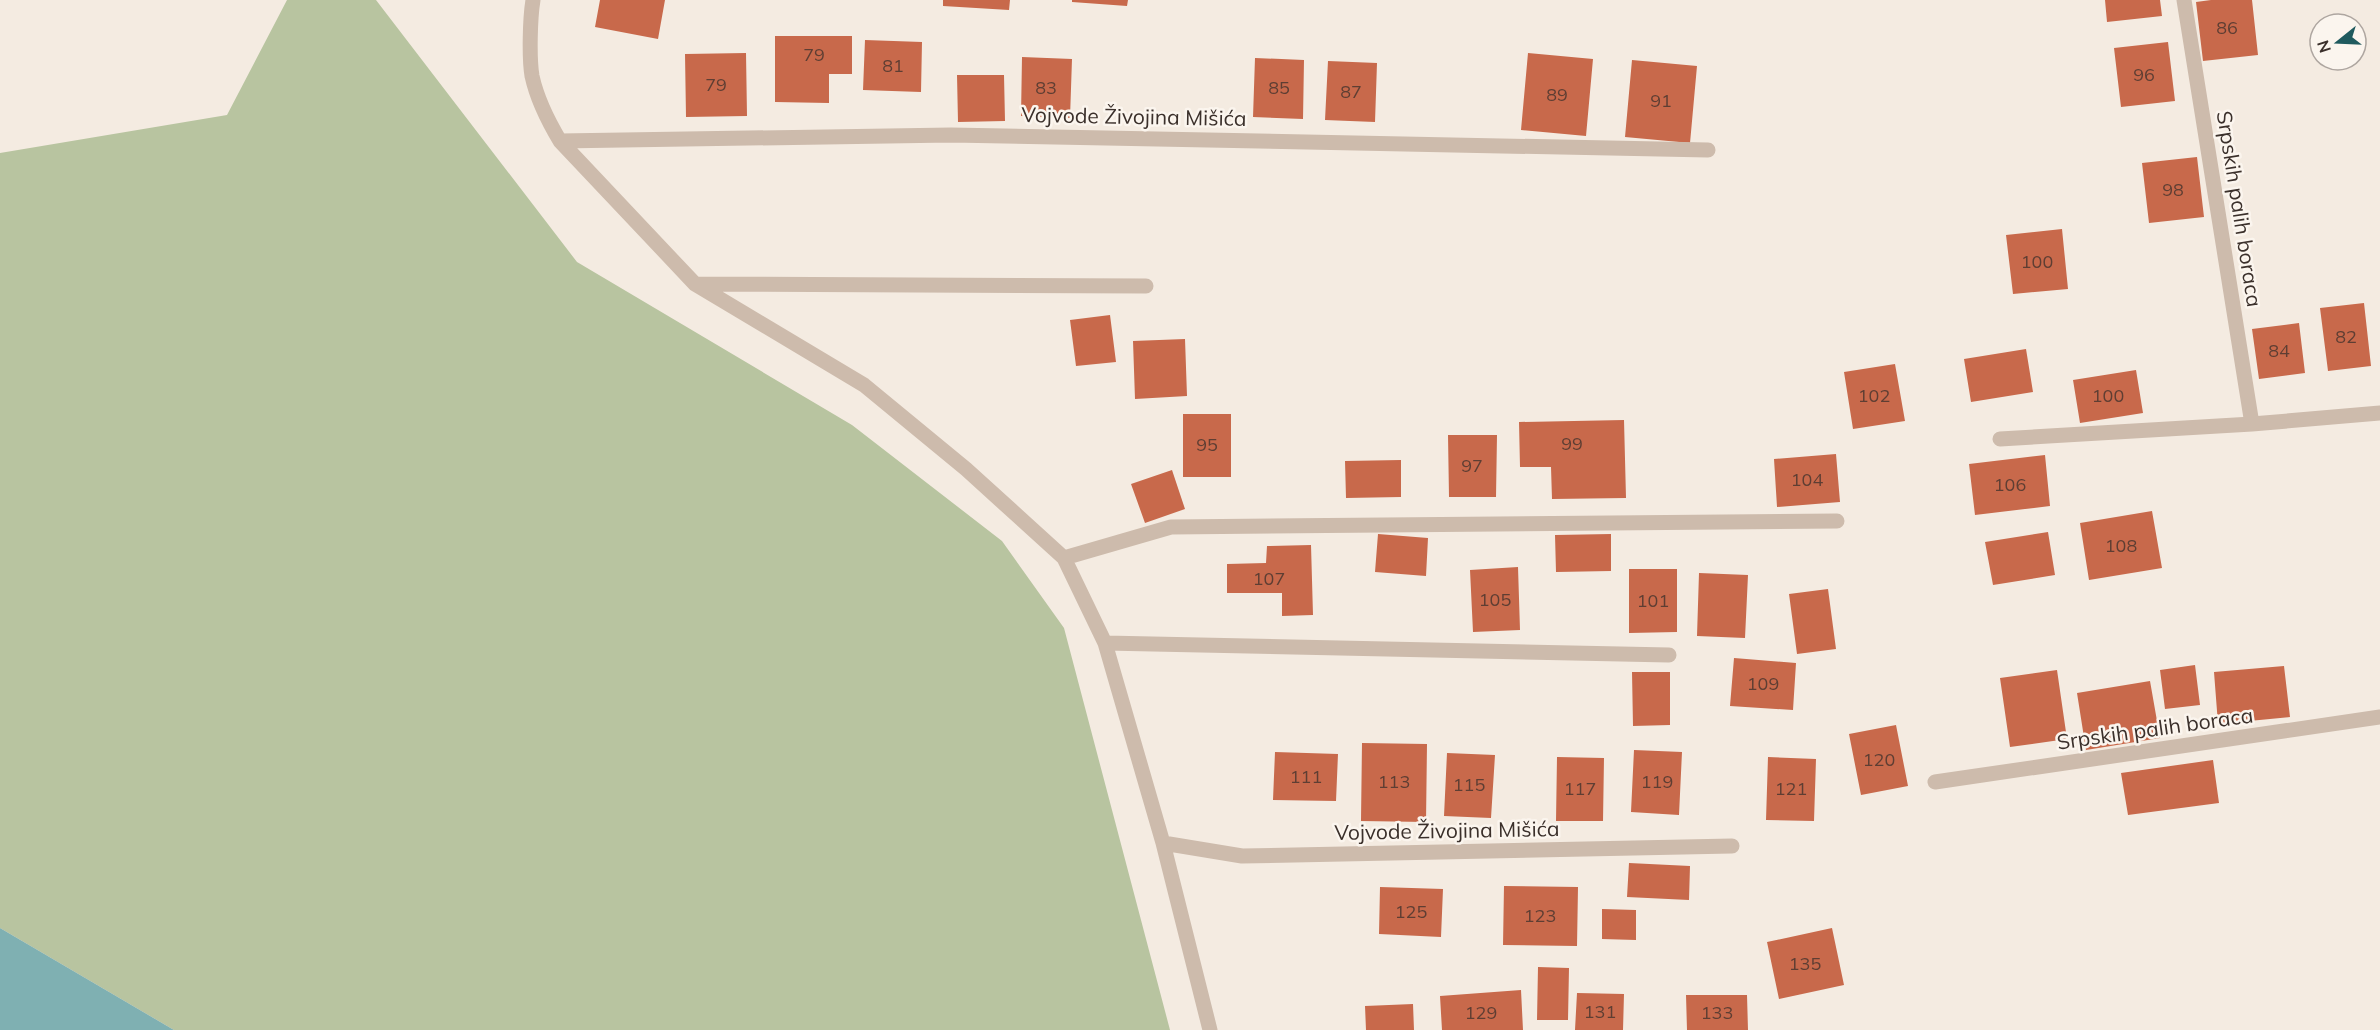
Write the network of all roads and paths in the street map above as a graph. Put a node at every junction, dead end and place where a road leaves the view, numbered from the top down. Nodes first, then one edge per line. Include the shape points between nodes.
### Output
1 (533, 0) edge
2 (2184, 0) edge
3 (560, 141) junction
4 (1708, 150) dead end
5 (695, 284) junction
6 (1146, 286) dead end
7 (2380, 412) edge
8 (2252, 424) junction
9 (2000, 439) dead end
10 (1837, 520) dead end
11 (1064, 558) junction
12 (1105, 643) junction
13 (1669, 655) dead end
14 (2380, 717) edge
15 (1935, 782) dead end
16 (1163, 843) junction
17 (1732, 846) dead end
18 (1210, 1030) edge

1 - 3 street via 532,75 547,120
2 - 8 street, Srpskih palih boraca
3 - 4 street, Vojvode Živojina Mišića via 951,135
3 - 5 street
5 - 6 street
5 - 11 street via 864,385 966,469
7 - 8 street
8 - 9 street
10 - 11 street via 1171,527
11 - 12 street
12 - 13 street
12 - 16 street
14 - 15 street, Srpskih palih boraca
16 - 17 street, Vojvode Živojina Mišića via 1242,856
16 - 18 street

